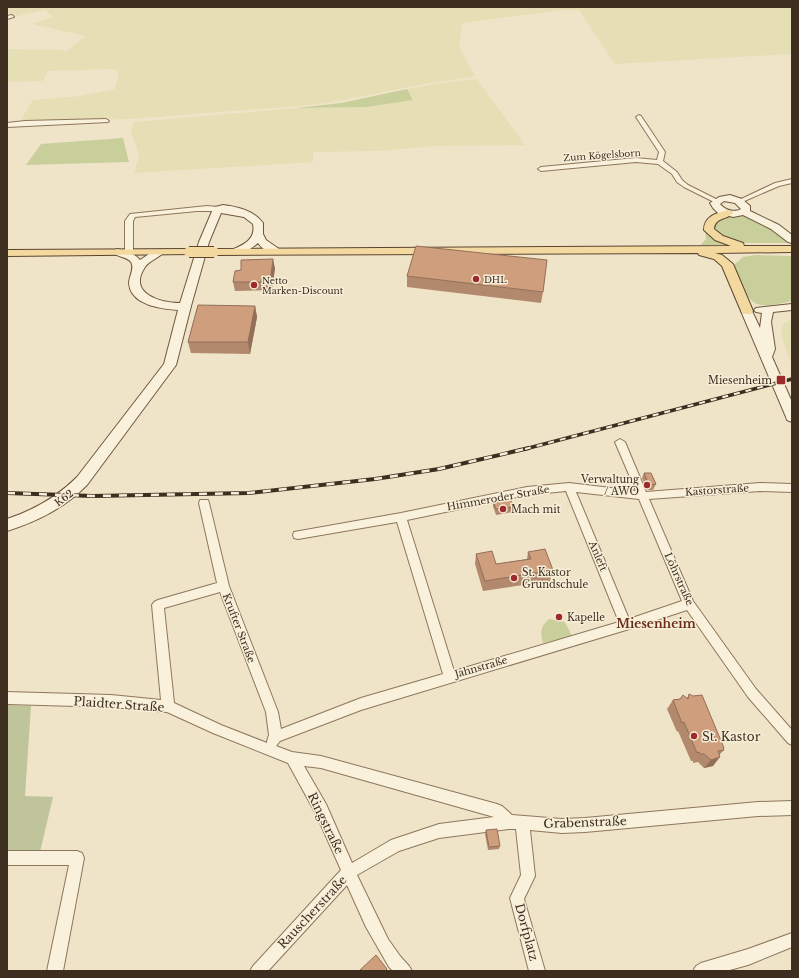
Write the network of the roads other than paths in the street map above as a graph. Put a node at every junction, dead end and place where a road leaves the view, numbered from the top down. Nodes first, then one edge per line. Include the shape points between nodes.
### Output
1 (639, 117) dead end
2 (106, 121) dead end
3 (7, 125) edge
4 (660, 162) junction
5 (541, 169) dead end
6 (792, 181) edge
7 (740, 201) junction
8 (721, 208) junction
9 (218, 209) junction
10 (744, 212) junction
11 (232, 213) junction
12 (247, 214) junction
13 (213, 220) junction
14 (258, 235) junction
15 (790, 246) edge
16 (757, 249) junction
17 (680, 250) junction
18 (277, 251) junction
19 (117, 252) junction
20 (130, 252) junction
21 (159, 252) junction
22 (235, 252) junction
23 (7, 253) edge
24 (727, 264) junction
25 (138, 268) junction
26 (191, 286) junction
27 (166, 301) junction
28 (152, 302) junction
29 (185, 306) junction
30 (745, 306) junction
31 (792, 307) edge
32 (770, 310) junction
33 (766, 358) junction
34 (792, 417) edge
35 (620, 442) dead end
36 (569, 487) junction
37 (792, 488) edge
38 (643, 496) junction
39 (204, 503) dead end
40 (401, 517) junction
41 (7, 525) edge
42 (298, 534) dead end
43 (223, 586) junction
44 (689, 604) junction
45 (626, 625) junction
46 (450, 676) junction
47 (7, 698) edge
48 (168, 706) junction
49 (276, 737) junction
50 (792, 739) edge
51 (267, 749) junction
52 (292, 758) junction
53 (792, 808) edge
54 (516, 823) junction
55 (7, 858) edge
56 (350, 872) junction
57 (792, 940) edge
58 (55, 971) edge
59 (258, 971) edge
60 (404, 971) edge
61 (537, 971) edge
62 (701, 971) edge

1 - 4 street via 662,152
2 - 3 street
4 - 5 street, Zum Kögelsborn via 636,160
4 - 8 street via 675,173 679,181
6 - 7 street via 777,184
7 - 8 street via 721,199
7 - 10 street via 746,207
8 - 10 street via 735,214
8 - 16 main road via 718,217 711,221 709,230 724,240
8 - 17 main road via 703,224 703,241
9 - 11 street
9 - 12 street via 231,209
9 - 13 street, K62
9 - 20 street via 200,208 132,215 129,220
10 - 15 street via 775,227
11 - 12 street
11 - 13 street
12 - 14 street via 258,223
13 - 26 street, K62
14 - 18 street via 265,246
14 - 22 street via 253,243
15 - 16 main road
16 - 17 main road
16 - 24 main road via 735,256 728,260
17 - 18 main road
17 - 24 main road via 713,255
18 - 22 main road
19 - 20 main road
19 - 23 main road
19 - 25 street via 134,259
20 - 21 main road
21 - 22 main road, bridge
21 - 25 street
24 - 30 main road
25 - 28 street via 135,288
26 - 27 street
26 - 29 street, K62
27 - 28 street
27 - 29 street
28 - 29 street via 166,306
29 - 41 street, K62 via 170,364 82,481 63,500 42,512
30 - 32 street via 757,314
30 - 33 street
31 - 32 street
32 - 33 street via 766,317 769,344
33 - 34 street
35 - 38 street, Löhrstraße
36 - 38 street, Himmeroder Straße
36 - 40 street, Himmeroder Straße via 527,491
36 - 45 street, Anleft
37 - 38 street, Kastorstraße via 760,487
38 - 44 street, Löhrstraße
39 - 43 street, Krufter Straße
40 - 42 street, Himmeroder Straße
40 - 46 street
43 - 48 street via 158,605
43 - 49 street, Krufter Straße via 272,712
44 - 45 street, Jahnstraße
44 - 50 street, Löhrstraße via 752,693
45 - 46 street, Jahnstraße
46 - 49 street, Jahnstraße via 361,704
47 - 48 street, Plaidter Straße via 111,701
48 - 51 street, Plaidter Straße
49 - 51 street
51 - 52 street, Plaidter Straße
52 - 54 street via 321,762 497,812
52 - 56 street, Ringstraße via 321,809
53 - 54 street, Grabenstraße via 585,825
54 - 56 street, Rauscherstraße via 439,831 396,845
54 - 61 street, Dorfplatz via 528,876 517,898
55 - 58 street via 77,858
56 - 59 street, Rauscherstraße
56 - 60 street, Ringstraße via 380,939 399,968
57 - 62 street

